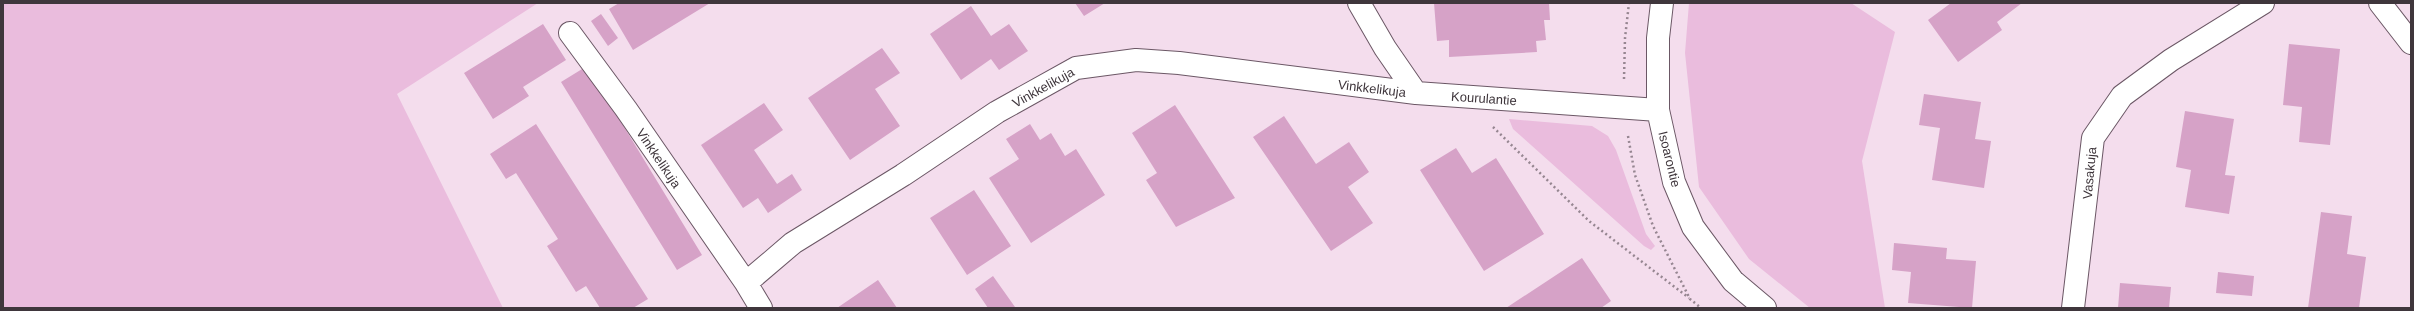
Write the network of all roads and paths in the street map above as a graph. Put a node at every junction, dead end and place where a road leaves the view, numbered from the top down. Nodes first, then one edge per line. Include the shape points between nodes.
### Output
1 (1359, 3) edge
2 (1662, 3) edge
3 (2263, 3) edge
4 (2380, 3) edge
5 (570, 33) dead end
6 (2411, 43) edge
7 (1416, 93) junction
8 (1463, 97) junction
9 (1658, 110) junction
10 (746, 284) junction
11 (1690, 299) dead end
12 (761, 308) edge
13 (1765, 308) edge
14 (2073, 308) edge

1 - 7 street via 1385,48
2 - 9 street, Isoarontie via 1658,38
3 - 14 street, Vasakuja via 2171,60 2122,96 2093,138
4 - 6 street
5 - 10 street, Vinkkelikuja via 626,109
7 - 8 street, Kourulantie
7 - 10 street, Vinkkelikuja via 1179,63 1136,60 1076,68 997,112 794,243
8 - 9 street, Kourulantie
8 - 11 path via 1589,221
9 - 13 street, Isoarontie via 1674,182 1693,227 1733,281
10 - 12 street, Vinkkelikuja

